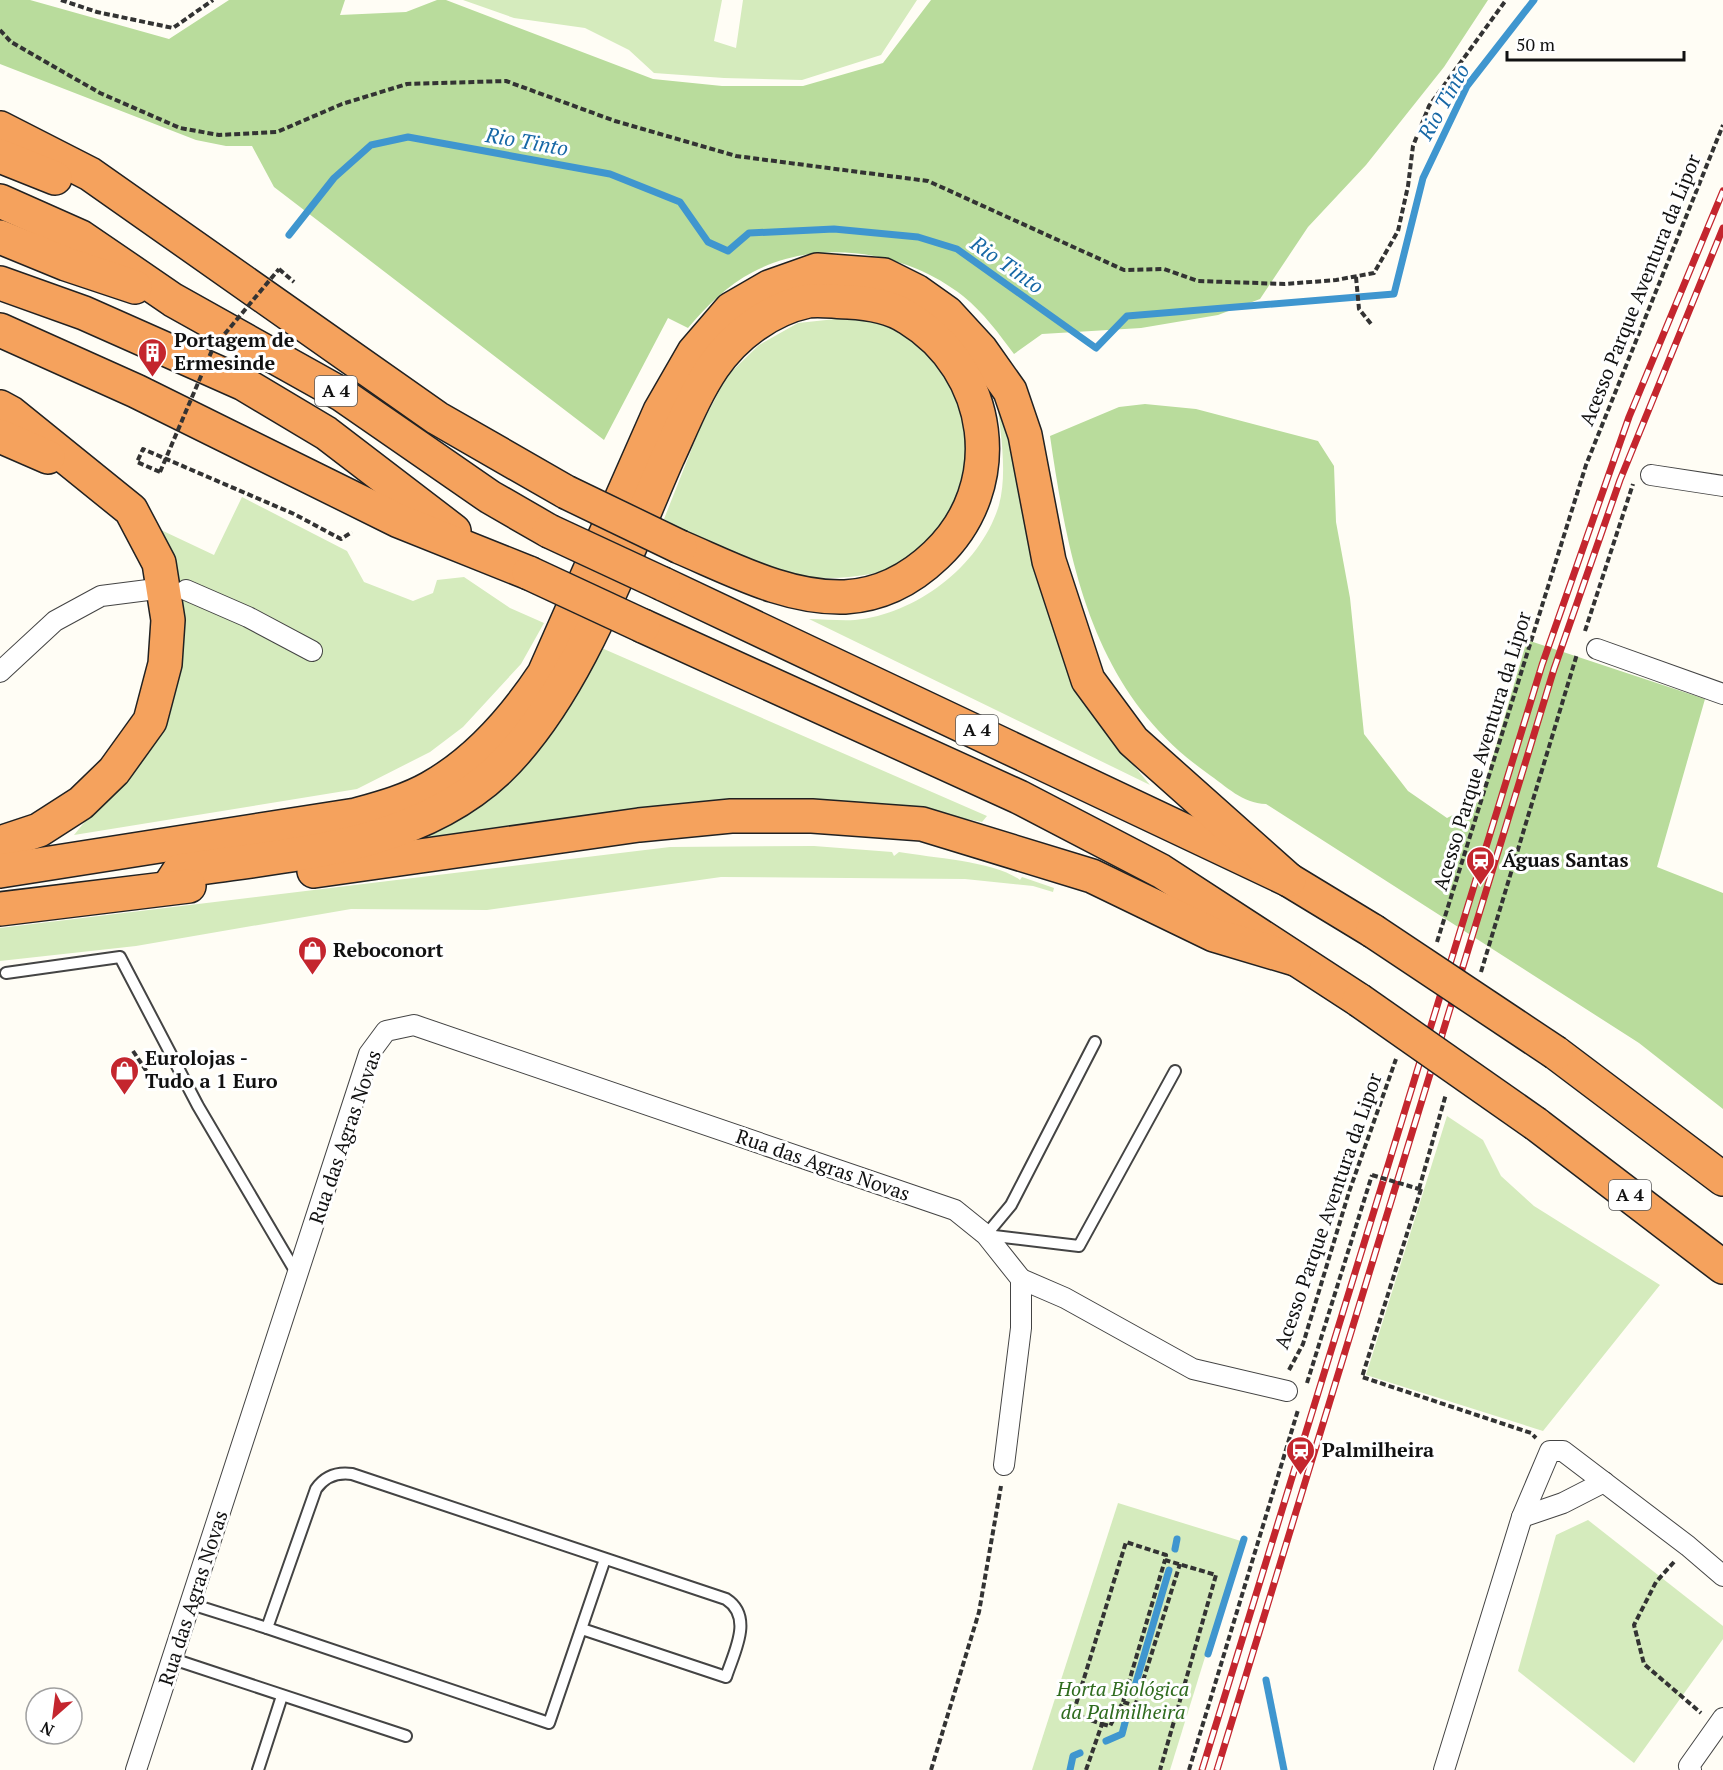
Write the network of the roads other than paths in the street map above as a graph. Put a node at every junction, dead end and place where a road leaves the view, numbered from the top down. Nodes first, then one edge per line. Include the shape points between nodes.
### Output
1 (0, 128) edge
2 (0, 156) edge
3 (0, 201) edge
4 (176, 234) junction
5 (0, 237) edge
6 (0, 283) edge
7 (173, 300) junction
8 (0, 330) edge
9 (0, 407) edge
10 (0, 436) edge
11 (87, 474) junction
12 (1651, 475) road end
13 (1723, 486) edge
14 (476, 550) junction
15 (148, 590) dead end
16 (186, 590) dead end
17 (1589, 646) road end
18 (312, 651) dead end
19 (0, 672) edge
20 (1723, 694) edge
21 (0, 843) edge
22 (0, 871) edge
23 (1289, 880) junction
24 (168, 888) junction
25 (0, 909) edge
26 (1295, 959) junction
27 (6, 973) dead end
28 (1095, 1042) dead end
29 (1175, 1071) dead end
30 (1723, 1179) edge
31 (986, 1235) junction
32 (1723, 1267) edge
33 (298, 1274) junction
34 (1021, 1279) junction
35 (1283, 1390) road end
36 (1004, 1466) road end
37 (1604, 1482) junction
38 (1522, 1517) junction
39 (605, 1559) junction
40 (1723, 1576) edge
41 (191, 1604) junction
42 (267, 1628) junction
43 (582, 1629) junction
44 (173, 1659) junction
45 (282, 1696) junction
46 (1720, 1722) edge
47 (406, 1736) dead end
48 (136, 1770) edge
49 (258, 1770) edge
50 (1444, 1770) edge
51 (1691, 1770) edge

1 - 4 highway via 90,174
2 - 4 highway
3 - 7 highway, A 4 via 81,237
4 - 24 highway, bridge via 436,418 566,492 680,547 742,574 800,593 847,597 887,589 918,573 956,536 978,491 984,449 980,418 963,375 932,336 906,316 873,303 811,300 772,313 744,333 713,367 684,421 581,654 544,717 496,771 437,813 387,835 179,871
5 - 7 highway, A 4
6 - 14 highway, A 4 via 84,314 244,384 326,433
7 - 23 highway, A 4, bridge via 341,394 490,497 549,531
8 - 14 highway, A 4 via 136,391 399,520
9 - 11 highway
10 - 11 highway
11 - 21 highway via 131,510 159,563 168,620 165,664 150,721 114,771 81,803 39,830
12 - 13 street
14 - 26 highway, A 4, bridge via 1019,797 1161,871
15 - 19 street via 101,596 55,621
16 - 18 street via 249,617
17 - 20 street
22 - 23 highway via 356,815 398,803 430,788 460,767 490,743 519,711 544,674 660,411 694,352 731,309 769,287 818,270 884,274 947,313 981,350 1010,391 1025,435 1048,561 1088,680 1133,741
23 - 30 highway, A 4, bridge via 1556,1053
24 - 25 highway
24 - 26 highway via 639,825 731,816 812,816 922,824 1017,852 1092,876 1214,935
26 - 32 highway, A 4, bridge via 1359,999 1536,1124
27 - 33 lane via 120,957 198,1106
28 - 31 lane via 1011,1204
29 - 31 lane via 1079,1246
31 - 33 street, Rua das Agras Novas via 955,1210 414,1024 386,1031 369,1054
31 - 34 street, Rua das Agras Novas
33 - 41 street, Rua das Agras Novas
34 - 35 street, Rua das Agras Novas via 1065,1298 1193,1369
34 - 36 street via 1021,1328
37 - 38 street via 1563,1503
37 - 38 street via 1563,1451 1550,1451
37 - 40 street
38 - 50 street
39 - 42 lane via 352,1474 337,1474 325,1479 312,1495
39 - 43 lane
39 - 43 lane via 720,1597 735,1606 742,1627 726,1677
41 - 42 lane
41 - 44 street, Rua das Agras Novas
42 - 43 lane via 549,1723
44 - 45 lane
44 - 48 street, Rua das Agras Novas
45 - 47 lane
45 - 49 lane
46 - 51 street via 1689,1766

